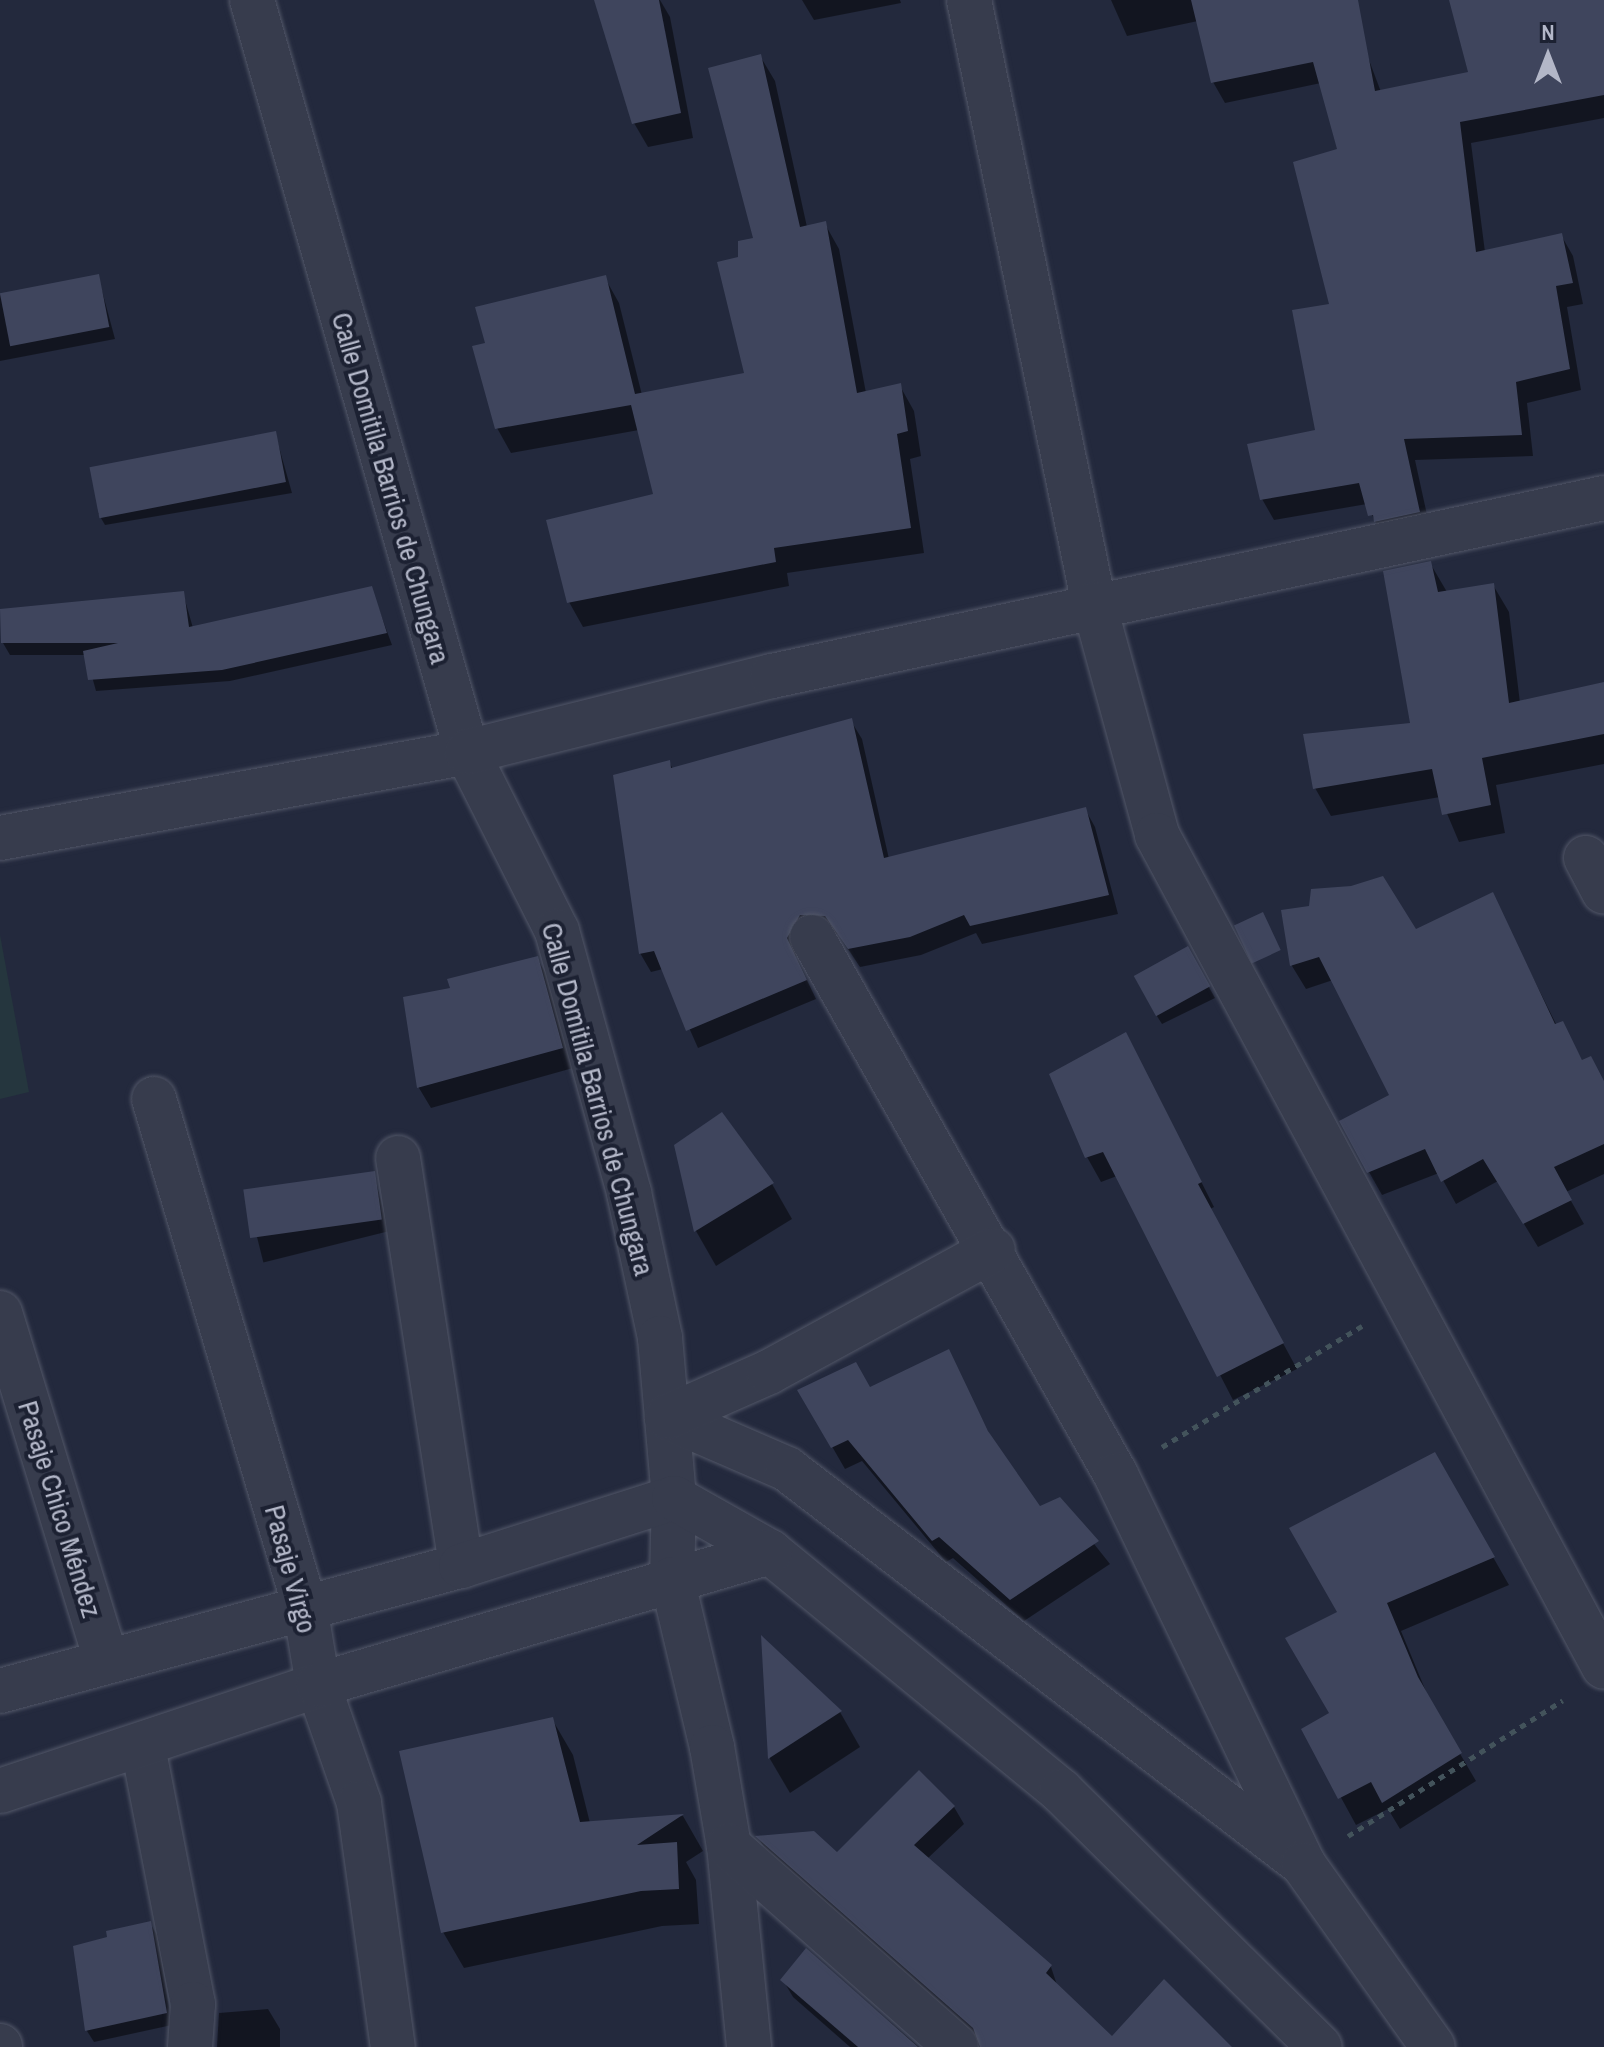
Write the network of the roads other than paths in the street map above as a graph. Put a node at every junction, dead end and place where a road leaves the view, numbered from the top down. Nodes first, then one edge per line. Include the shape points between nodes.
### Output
1 (252, 0) edge
2 (969, 0) edge
3 (1604, 498) edge
4 (1094, 604) junction
5 (467, 752) junction
6 (0, 838) edge
7 (812, 937) dead end
8 (154, 1099) dead end
9 (398, 1158) dead end
10 (993, 1250) junction
11 (0, 1313) edge
12 (667, 1417) junction
13 (674, 1498) junction
14 (770, 1552) junction
15 (461, 1566) junction
16 (672, 1579) junction
17 (305, 1607) junction
18 (106, 1659) junction
19 (1591, 1679) edge
20 (318, 1685) junction
21 (0, 1691) edge
22 (143, 1747) junction
23 (0, 1791) edge
24 (729, 1846) junction
25 (1303, 1864) junction
26 (190, 2047) edge
27 (393, 2047) edge
28 (749, 2047) edge
29 (956, 2047) edge
30 (1320, 2047) edge
31 (1433, 2047) edge

1 - 5 street, Calle Domitila Barrios de Chungara
2 - 4 street
3 - 4 street
4 - 5 street
4 - 19 street via 1157,835 1407,1299
5 - 6 street
5 - 12 street, Calle Domitila Barrios de Chungara via 557,931 629,1193 660,1338
7 - 10 street
8 - 17 street, Pasaje Virgo
9 - 15 street
10 - 12 street via 769,1372
10 - 25 street via 1116,1475
11 - 18 street, Pasaje Chico Méndez
12 - 13 street, Calle Domitila Barrios de Chungara
12 - 25 street via 787,1469
13 - 14 street
13 - 15 street
13 - 16 street, Calle Domitila Barrios de Chungara
14 - 16 street
14 - 30 street via 1061,1791
15 - 17 street
16 - 20 street
16 - 24 street, Calle Domitila Barrios de Chungara via 712,1747
17 - 18 street
17 - 20 street, Pasaje Virgo
18 - 21 street
20 - 22 street
20 - 27 street, Pasaje Virgo via 359,1803
22 - 23 street
22 - 26 street via 193,2004
24 - 28 street, Calle Domitila Barrios de Chungara
24 - 29 street
25 - 31 street

